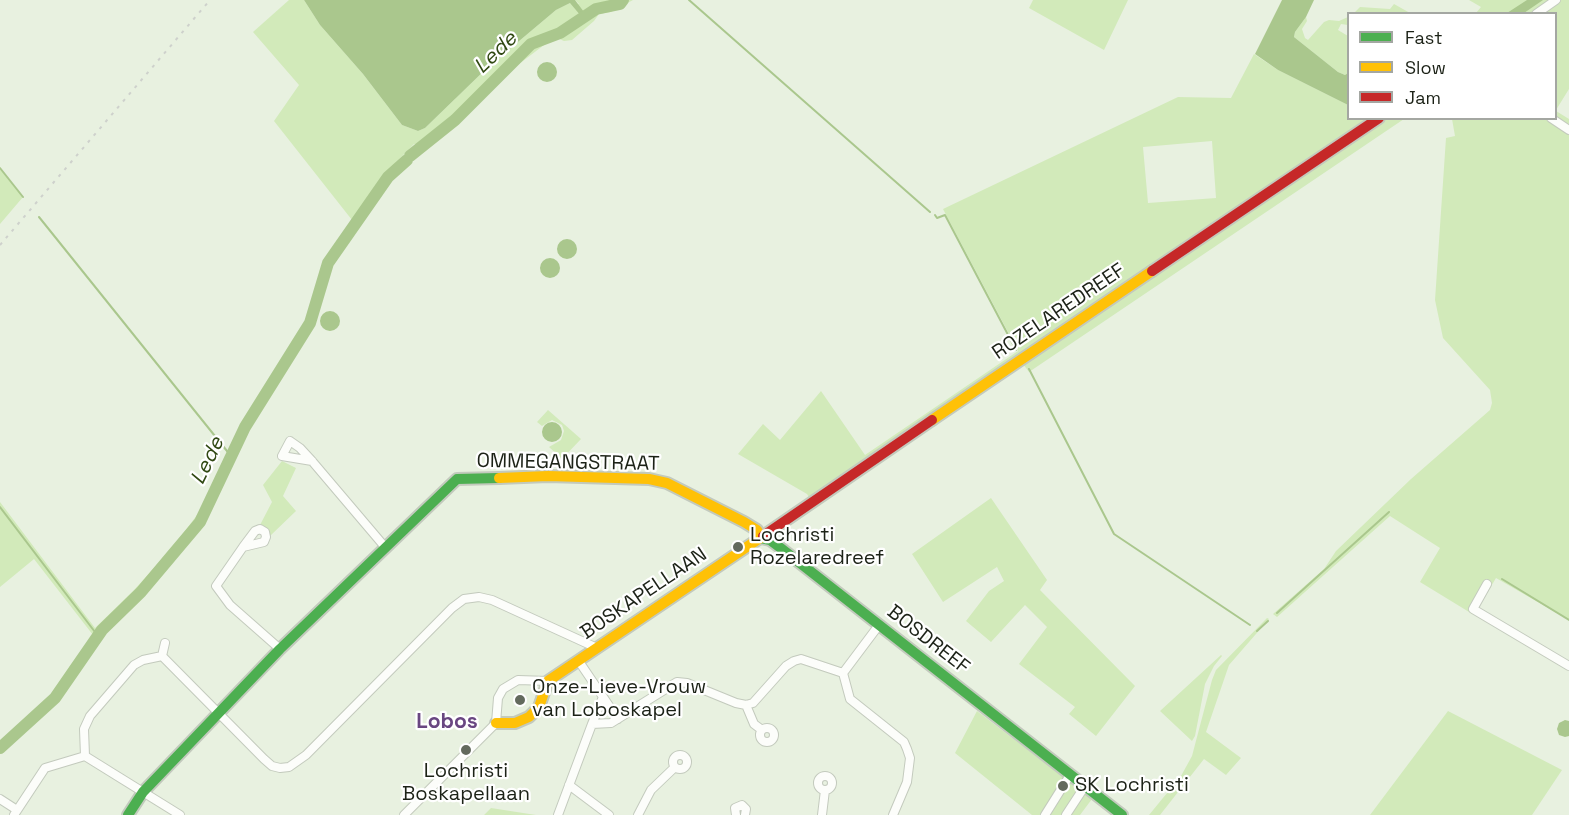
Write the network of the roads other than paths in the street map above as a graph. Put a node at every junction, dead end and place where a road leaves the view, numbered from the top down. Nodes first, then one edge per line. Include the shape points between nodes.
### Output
1 (1556, 0) edge
2 (1539, 12) edge
3 (1376, 120) edge
4 (1554, 120) edge
5 (1569, 130) edge
6 (312, 461) dead end
7 (761, 538) junction
8 (243, 547) dead end
9 (385, 547) junction
10 (1487, 584) dead end
11 (879, 625) junction
12 (165, 643) dead end
13 (597, 648) junction
14 (280, 650) junction
15 (162, 656) junction
16 (578, 660) junction
17 (1569, 666) edge
18 (843, 673) junction
19 (548, 681) junction
20 (603, 697) junction
21 (746, 705) junction
22 (218, 713) junction
23 (618, 719) junction
24 (496, 723) junction
25 (592, 724) junction
26 (762, 730) dead end
27 (85, 756) junction
28 (675, 767) dead end
29 (1070, 774) junction
30 (569, 785) junction
31 (1085, 786) junction
32 (825, 790) dead end
33 (143, 792) junction
34 (0, 799) edge
35 (16, 812) edge
36 (128, 815) edge
37 (180, 815) edge
38 (404, 815) edge
39 (558, 815) edge
40 (609, 815) edge
41 (638, 815) edge
42 (735, 815) edge
43 (745, 815) edge
44 (822, 815) edge
45 (893, 815) edge
46 (1045, 815) edge
47 (1066, 815) edge
48 (1122, 815) edge

1 - 2 street
3 - 7 street, ROZELAREDREEF
4 - 5 street
6 - 9 street
7 - 9 street, OMMEGANGSTRAAT via 757,530 744,522 667,483 548,476 457,479
7 - 11 street, BOSDREEF via 770,540
7 - 13 street, BOSKAPELLAAN
8 - 14 street via 216,586 230,605
9 - 14 street, OMMEGANGSTRAAT
10 - 17 street via 1473,609
11 - 18 street
11 - 29 street, BOSDREEF
12 - 15 street
13 - 16 street, BOSKAPELLAAN
13 - 22 street via 492,600 472,597 452,608 290,767 272,766
14 - 22 street, OMMEGANGSTRAAT
15 - 22 street
15 - 27 street via 134,665 90,716 84,729
16 - 19 street, BOSKAPELLAAN
16 - 20 street
18 - 21 street via 801,659 794,661 753,703
18 - 45 street via 850,699 908,749 907,782
19 - 24 street via 533,714 515,723
19 - 24 street via 518,680 507,685 498,698
20 - 23 street
20 - 25 street
21 - 23 street via 677,682
21 - 26 street via 754,724
22 - 33 street, OMMEGANGSTRAAT
23 - 25 street
24 - 38 street
25 - 30 street
27 - 33 street
27 - 35 street via 45,768
28 - 41 street via 651,790
29 - 31 street, BOSDREEF
29 - 46 street
30 - 39 street
30 - 40 street
31 - 47 street
31 - 48 street, BOSDREEF
32 - 44 street
33 - 36 street, OMMEGANGSTRAAT
33 - 37 street
34 - 35 street
42 - 43 street via 735,808 742,805 747,809

